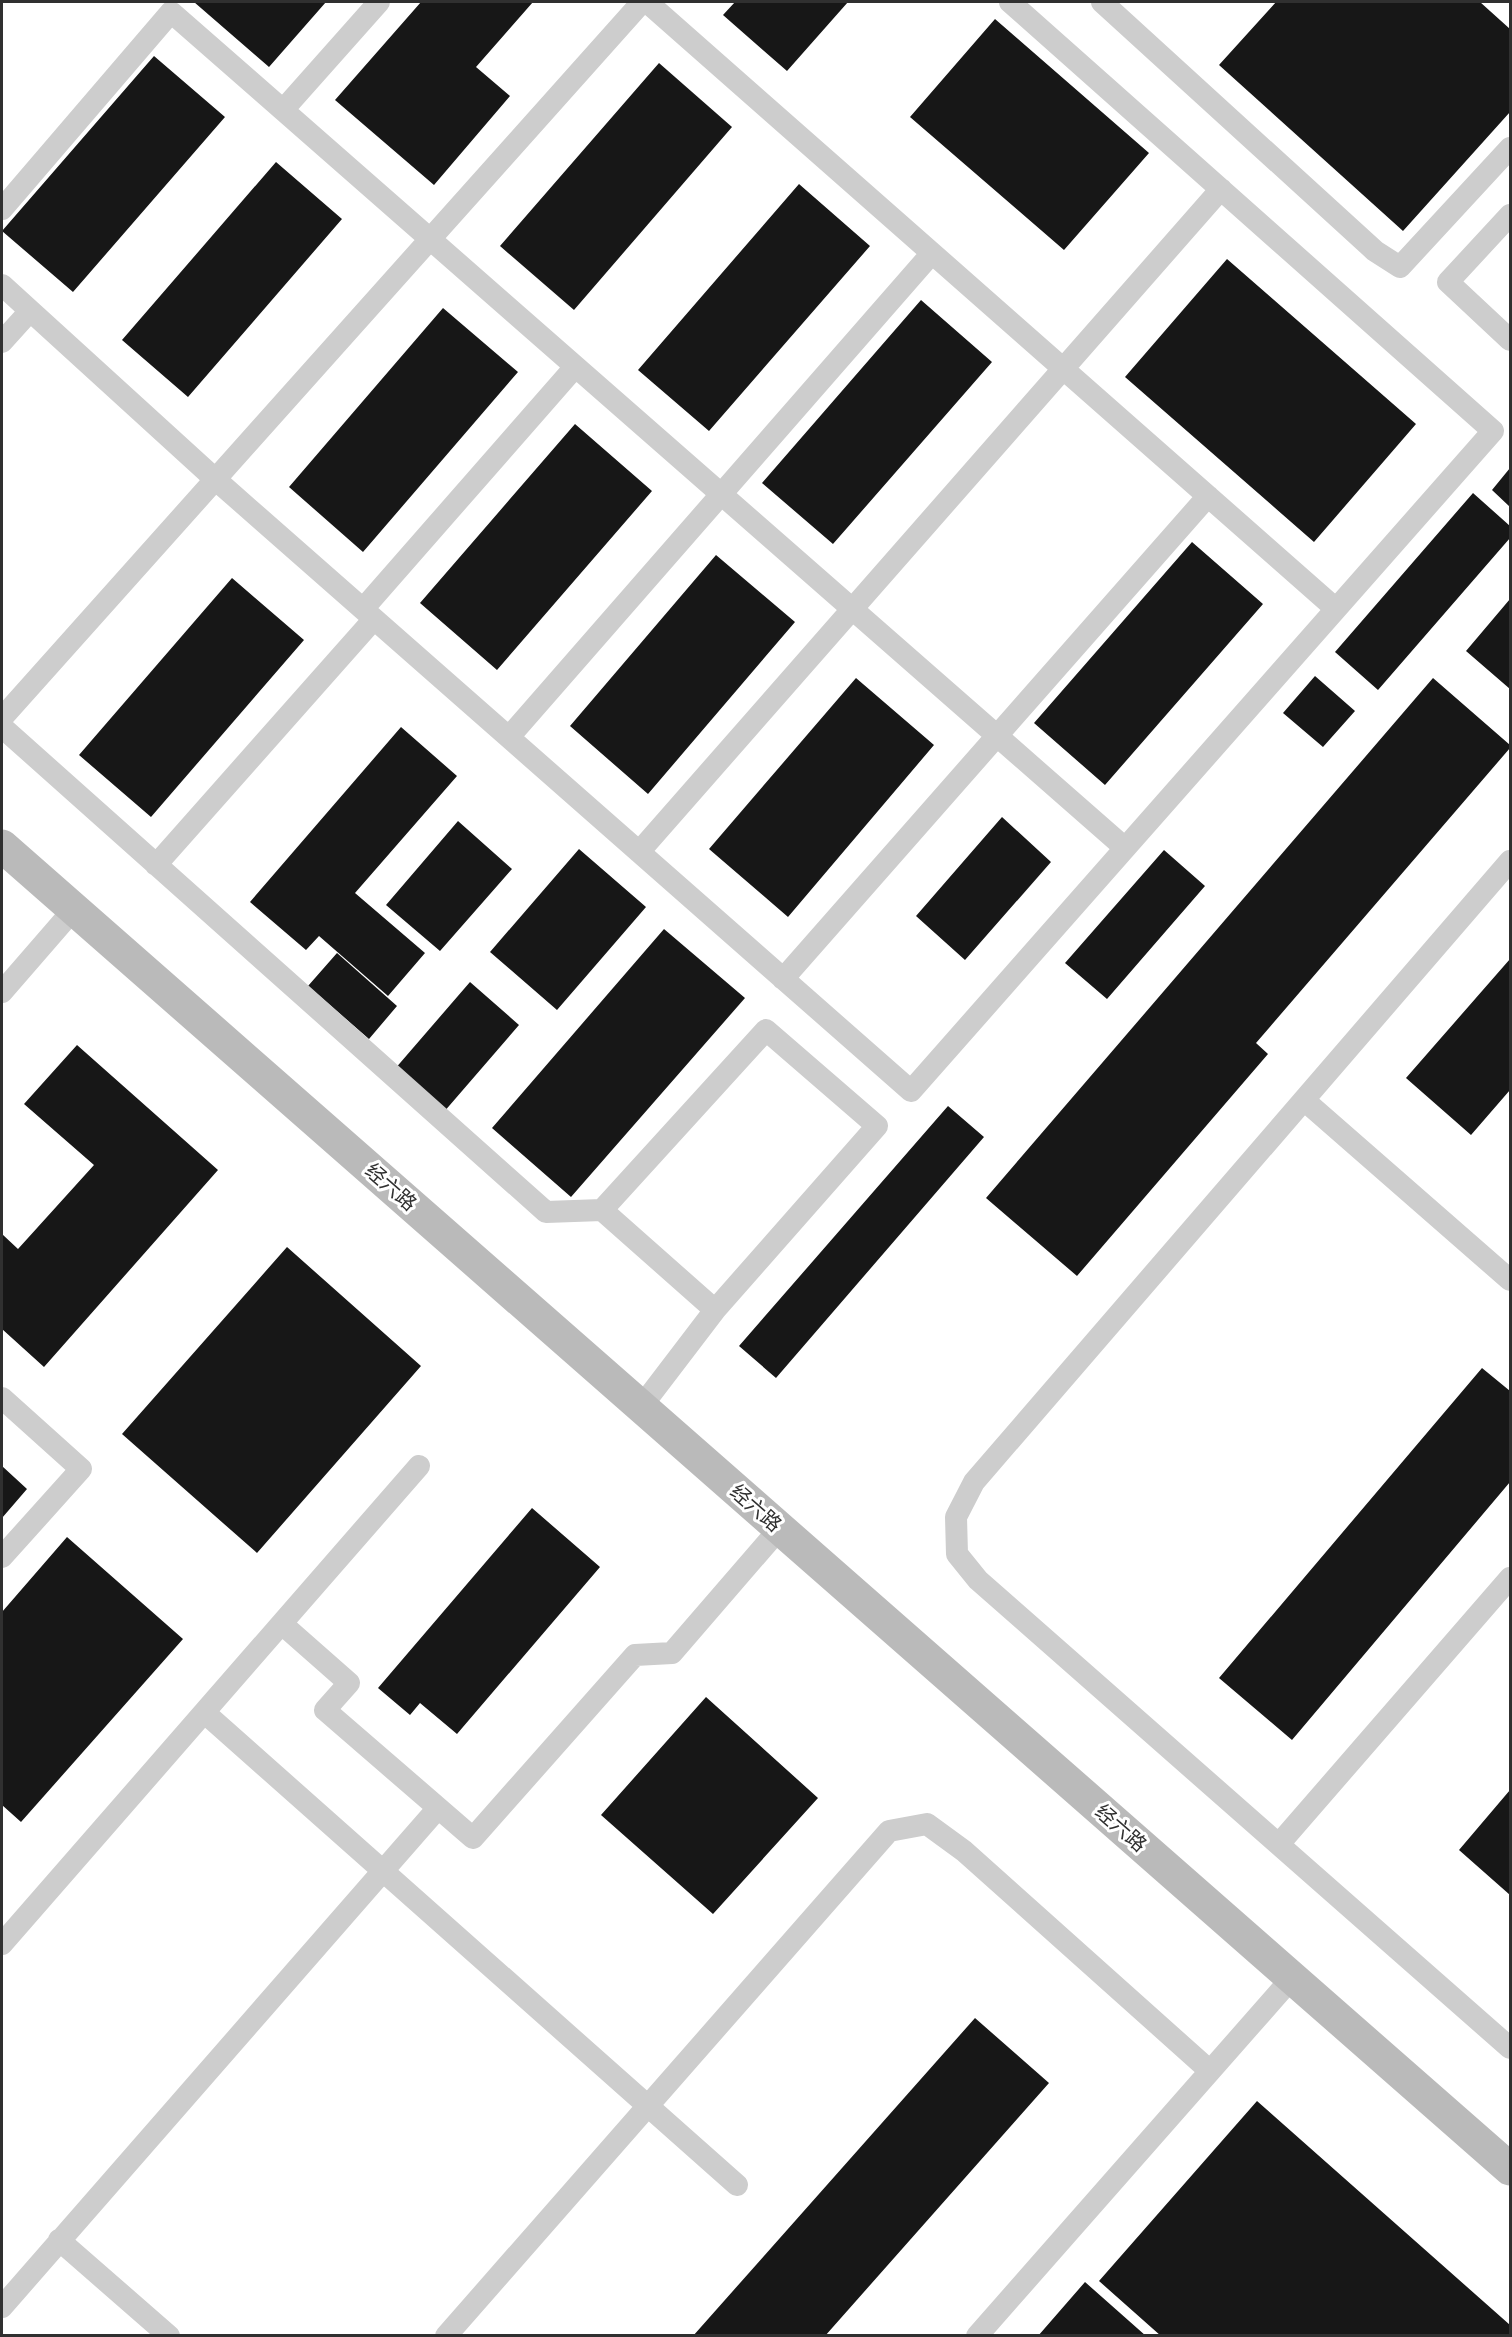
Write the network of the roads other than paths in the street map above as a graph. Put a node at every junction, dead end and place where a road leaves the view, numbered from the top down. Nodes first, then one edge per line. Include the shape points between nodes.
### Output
1 (379, 2) edge
2 (645, 2) edge
3 (1010, 2) edge
4 (1102, 2) edge
5 (283, 110) junction
6 (1510, 148) edge
7 (1221, 189) junction
8 (2, 209) edge
9 (1510, 215) edge
10 (430, 239) junction
11 (932, 253) junction
12 (2, 285) edge
13 (30, 311) junction
14 (1510, 340) edge
15 (2, 342) edge
16 (575, 367) junction
17 (1063, 368) junction
18 (215, 479) junction
19 (721, 494) junction
20 (1208, 496) junction
21 (852, 609) junction
22 (1336, 609) junction
23 (369, 614) junction
24 (2, 718) edge
25 (2, 727) edge
26 (997, 736) junction
27 (509, 737) junction
28 (2, 846) edge
29 (1125, 848) junction
30 (639, 852) junction
31 (1510, 861) edge
32 (156, 865) junction
33 (74, 909) junction
34 (783, 979) junction
35 (2, 992) edge
36 (1304, 1100) junction
37 (602, 1210) junction
38 (1510, 1280) edge
39 (715, 1310) junction
40 (2, 1398) edge
41 (641, 1407) junction
42 (419, 1466) dead end
43 (780, 1528) junction
44 (2, 1557) edge
45 (1510, 1578) edge
46 (282, 1624) junction
47 (205, 1713) junction
48 (438, 1808) junction
49 (1279, 1844) junction
50 (383, 1871) junction
51 (2, 1944) edge
52 (1292, 1978) junction
53 (1510, 2048) edge
54 (1210, 2071) junction
55 (648, 2106) junction
56 (1510, 2169) edge
57 (738, 2185) dead end
58 (59, 2240) junction
59 (5, 2297) edge
60 (169, 2336) edge
61 (446, 2336) edge
62 (977, 2336) edge

1 - 5 lane
2 - 10 lane
2 - 11 lane
3 - 7 lane
4 - 6 lane via 1375,251 1400,267
5 - 8 lane via 171,12
5 - 10 lane
7 - 17 lane
7 - 22 lane via 1493,431
9 - 14 lane via 1448,282
10 - 16 lane
10 - 18 lane
11 - 17 lane
11 - 19 lane
12 - 13 lane
13 - 15 lane
13 - 18 lane
16 - 19 lane
16 - 23 lane
17 - 20 lane
17 - 21 lane
18 - 23 lane
18 - 24 lane
19 - 21 lane
19 - 27 lane
20 - 22 lane
20 - 26 lane
21 - 26 lane
21 - 30 lane
22 - 29 lane
23 - 27 lane
23 - 32 lane
25 - 32 lane
26 - 29 lane
26 - 34 lane
27 - 30 lane
28 - 33 street, 经六路
29 - 34 lane via 911,1091
30 - 34 lane
31 - 36 lane
32 - 37 lane via 546,1212
33 - 35 lane
33 - 41 street, 经六路
36 - 38 lane
36 - 49 lane via 974,1482 956,1517 957,1554 978,1580
37 - 39 lane
37 - 39 lane via 766,1030 877,1126
39 - 41 lane
40 - 44 lane via 81,1468
41 - 43 street, 经六路
42 - 46 lane
43 - 48 lane via 672,1653 635,1655 473,1838
43 - 52 street, 经六路
45 - 49 lane
46 - 47 lane
46 - 48 lane via 350,1683 325,1710
47 - 50 lane
47 - 51 lane
48 - 50 lane
49 - 53 lane
50 - 55 lane
50 - 58 lane
52 - 54 lane
52 - 56 street, 经六路
54 - 55 lane via 964,1851 927,1824 889,1832
54 - 62 lane
55 - 57 lane
55 - 61 lane
58 - 59 lane
58 - 60 lane

